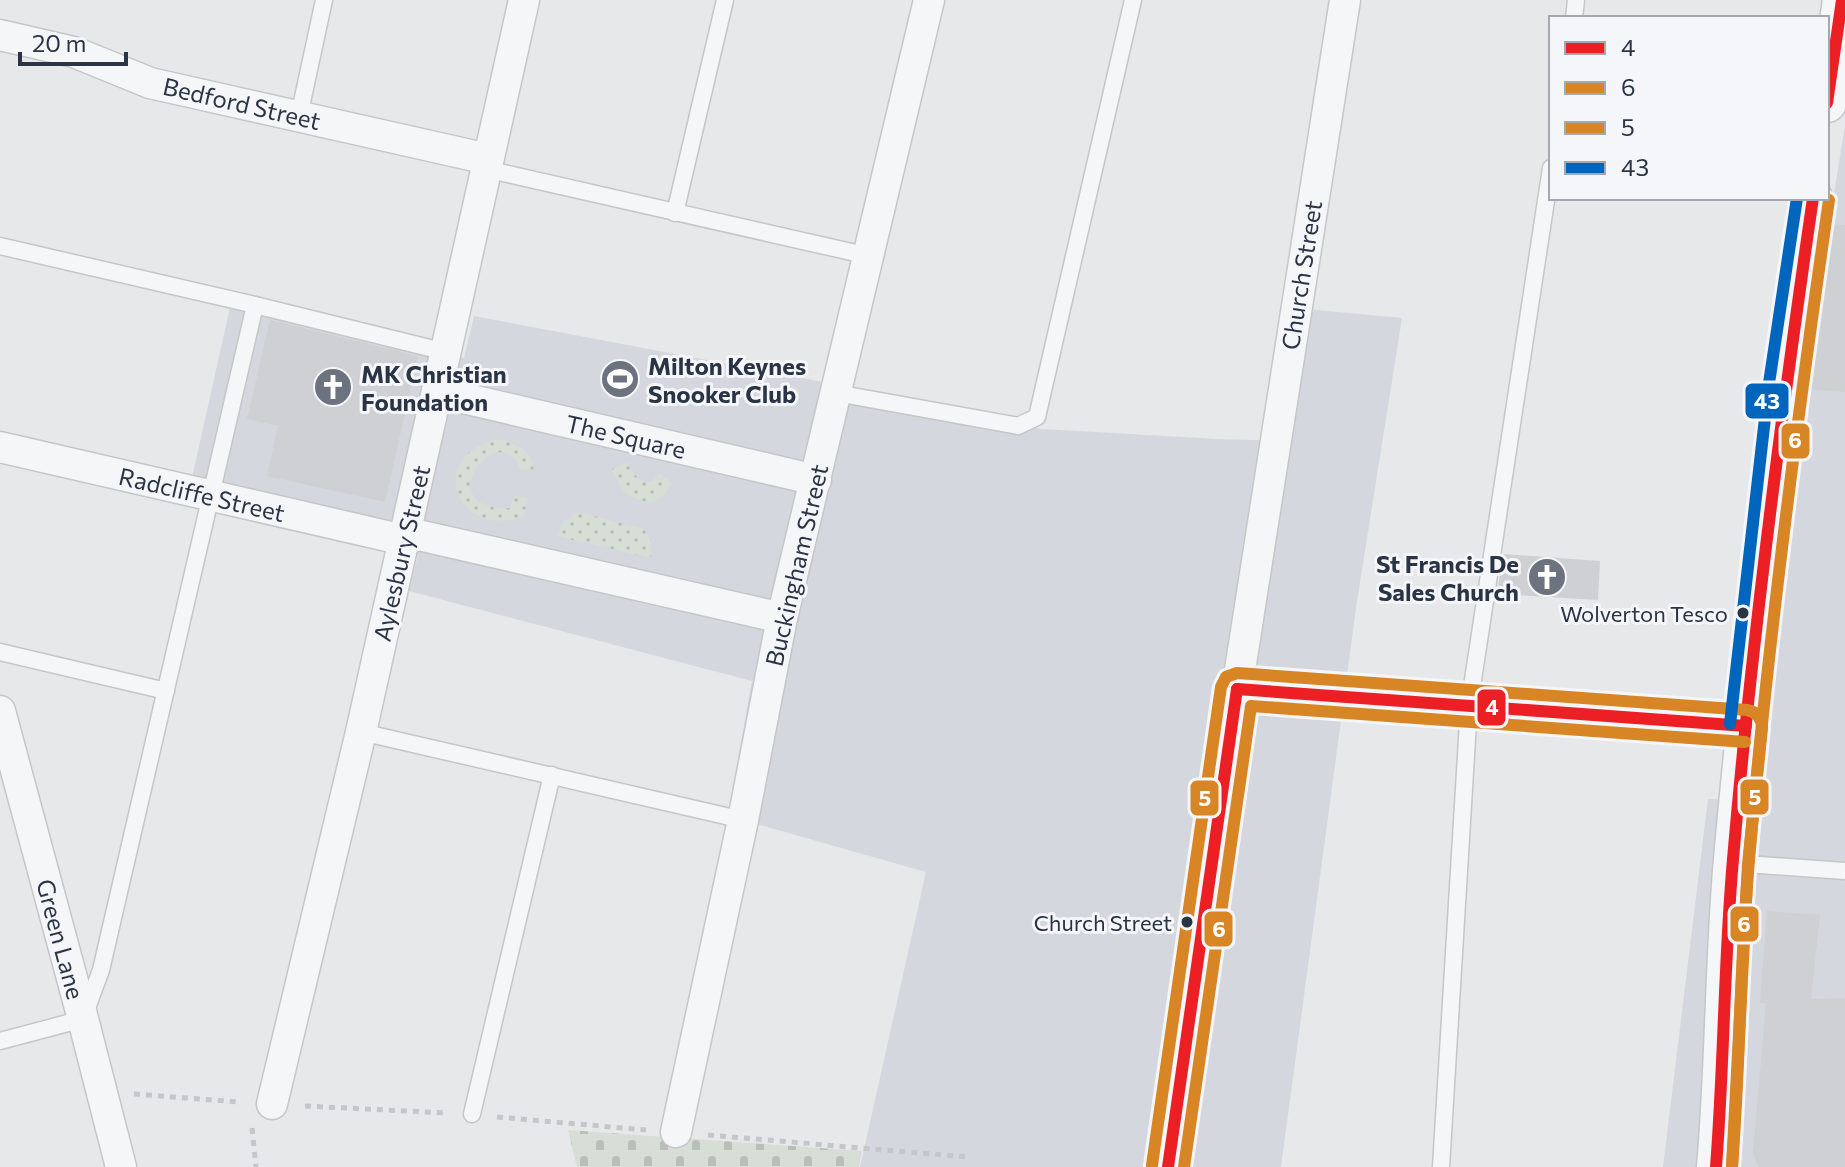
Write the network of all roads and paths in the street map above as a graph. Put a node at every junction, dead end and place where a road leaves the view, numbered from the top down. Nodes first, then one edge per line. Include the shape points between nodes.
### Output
1 (324, 0) edge
2 (524, 0) edge
3 (725, 0) edge
4 (929, 0) edge
5 (1133, 0) edge
6 (1345, 0) edge
7 (1842, 0) edge
8 (0, 35) edge
9 (1829, 89) edge
10 (299, 116) junction
11 (487, 164) junction
12 (1549, 181) edge
13 (1813, 200) edge
14 (675, 213) junction
15 (0, 246) edge
16 (869, 256) junction
17 (255, 305) junction
18 (446, 352) junction
19 (437, 392) junction
20 (836, 393) junction
21 (0, 447) edge
22 (816, 480) junction
23 (211, 496) junction
24 (405, 536) junction
25 (782, 618) junction
26 (0, 652) edge
27 (1237, 689) junction
28 (166, 691) junction
29 (1469, 706) junction
30 (0, 711) edge
31 (1746, 726) junction
32 (361, 732) junction
33 (552, 775) junction
34 (743, 820) junction
35 (1732, 863) junction
36 (1845, 871) edge
37 (83, 1019) junction
38 (0, 1041) edge
39 (101, 1091) junction
40 (261, 1104) junction
41 (472, 1114) junction
42 (676, 1132) junction
43 (967, 1157) dead end
44 (121, 1167) edge
45 (256, 1167) edge
46 (1168, 1167) edge
47 (1441, 1167) edge
48 (1716, 1167) edge

1 - 10 lane
2 - 11 street, Aylesbury Street
3 - 14 lane
4 - 16 street, Buckingham Street
5 - 20 lane via 1037,417 1018,426
6 - 27 street, Church Street
7 - 9 street
8 - 10 street, Bedford Street via 74,52 150,83
10 - 11 street, Bedford Street
11 - 14 lane
11 - 18 street, Aylesbury Street
12 - 29 lane
13 - 31 street via 1785,385
14 - 16 lane
15 - 17 lane
16 - 20 street, Buckingham Street
17 - 18 lane
17 - 23 lane
18 - 19 street, Aylesbury Street
19 - 22 street, The Square
19 - 24 street, Aylesbury Street
20 - 22 street, Buckingham Street
21 - 23 street, Radcliffe Street
22 - 25 street, Buckingham Street
23 - 24 street, Radcliffe Street
23 - 28 lane
24 - 25 street, Radcliffe Street
24 - 32 street, Aylesbury Street
25 - 34 street, Buckingham Street
26 - 28 lane
27 - 29 street
27 - 46 street, Church Street
28 - 37 lane via 101,970
29 - 31 street
29 - 47 lane
30 - 37 street, Green Lane
31 - 35 street
32 - 33 lane
32 - 40 street, Aylesbury Street
33 - 34 lane
33 - 41 lane
34 - 42 street, Buckingham Street
35 - 36 lane
35 - 48 street
37 - 38 lane
37 - 39 street, Green Lane
39 - 40 path
39 - 44 street, Green Lane
40 - 41 path
40 - 45 path
41 - 42 path
42 - 43 path

